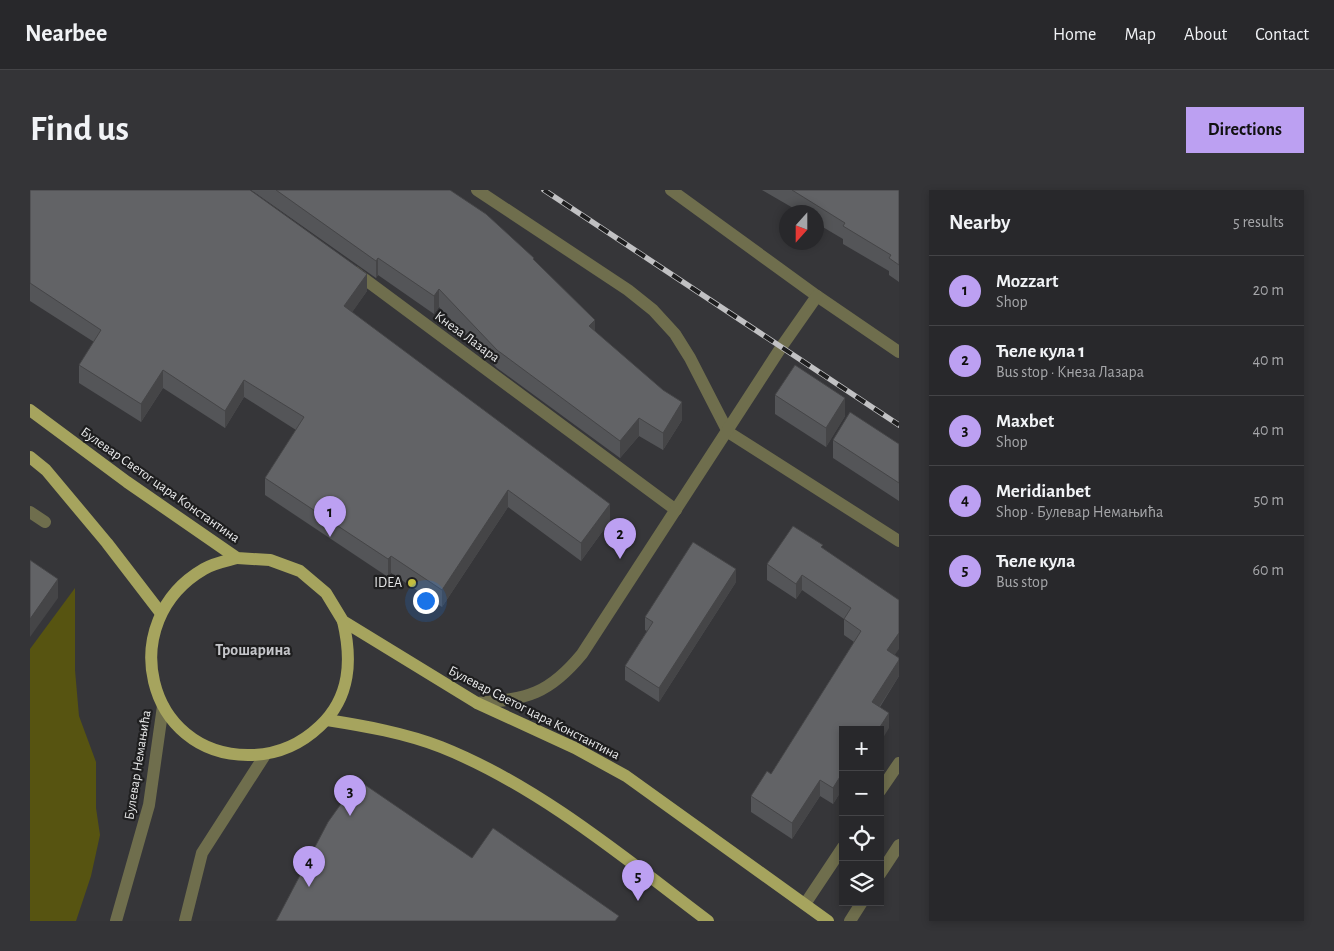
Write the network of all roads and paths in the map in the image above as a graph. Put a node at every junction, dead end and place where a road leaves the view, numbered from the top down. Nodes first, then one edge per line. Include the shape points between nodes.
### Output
1 (477, 190) edge
2 (670, 190) edge
3 (344, 265) edge
4 (817, 296) junction
5 (899, 352) edge
6 (30, 410) edge
7 (728, 432) junction
8 (30, 457) edge
9 (676, 510) junction
10 (30, 512) edge
11 (45, 522) dead end
12 (899, 542) edge
13 (237, 558) junction
14 (160, 612) junction
15 (342, 621) junction
16 (477, 703) junction
17 (163, 706) junction
18 (327, 720) junction
19 (265, 755) junction
20 (899, 763) edge
21 (884, 785) edge
22 (899, 845) edge
23 (839, 854) edge
24 (884, 868) edge
25 (804, 904) junction
26 (859, 906) edge
27 (116, 921) edge
28 (186, 921) edge
29 (708, 921) edge
30 (828, 921) edge
31 (850, 921) edge

1 - 7 street via 653,310 675,334 690,358
2 - 4 street
3 - 9 street, Кнеза Лазара
4 - 5 street
4 - 7 street
6 - 13 main road, Булевар Светог цара Константина
7 - 9 street
7 - 12 street
8 - 14 main road via 46,470
9 - 16 street via 565,675 542,691 513,700
10 - 11 street
13 - 14 main road via 206,568 186,581
13 - 15 main road, Булевар Светог цара Константина via 270,560 300,571 326,593
14 - 17 main road via 150,643 152,676
15 - 16 main road, Булевар Светог цара Константина
15 - 18 main road, Булевар Немањића via 349,646 348,672 340,698
16 - 25 main road, Булевар Светог цара Константина via 575,748 626,776
17 - 19 main road, Булевар Немањића via 182,730 207,747 236,755
17 - 27 street, Булевар Немањића via 149,805
18 - 19 main road, Булевар Немањића via 310,736 289,748
18 - 29 main road via 365,726 440,746 511,780 616,851
19 - 28 street via 202,853
20 - 21 street
22 - 24 street
23 - 25 street
25 - 30 main road, Булевар Светог цара Константина
26 - 31 street

